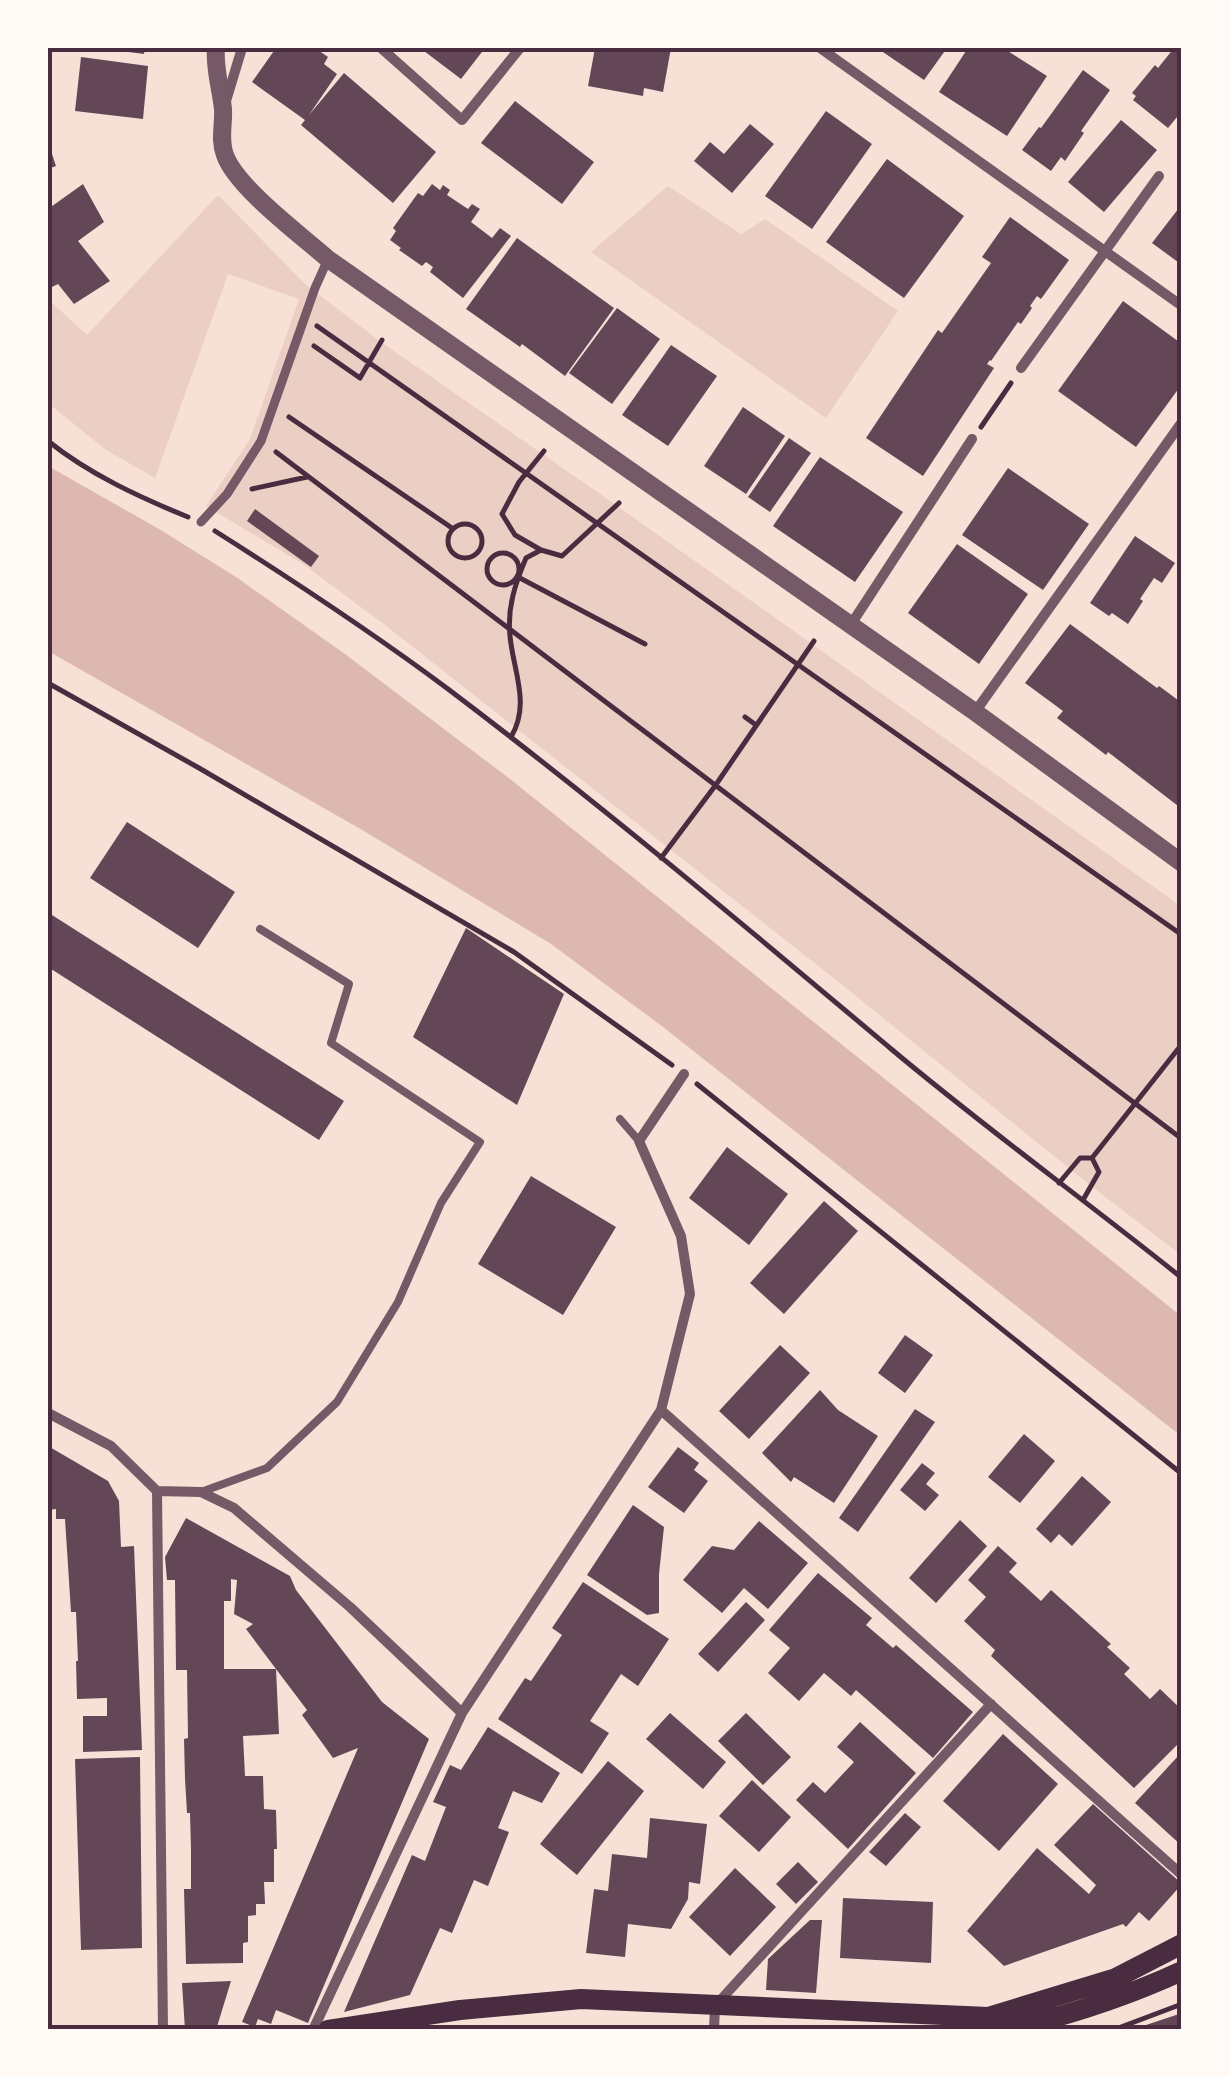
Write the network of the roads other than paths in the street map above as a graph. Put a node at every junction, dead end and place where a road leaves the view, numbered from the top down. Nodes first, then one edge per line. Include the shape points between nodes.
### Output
1 (216, 48) edge
2 (242, 48) edge
3 (381, 48) edge
4 (520, 48) edge
5 (820, 48) edge
6 (223, 112) junction
7 (1159, 176) dead end
8 (1104, 251) junction
9 (328, 259) junction
10 (1182, 306) edge
11 (1021, 368) road end
12 (1182, 422) edge
13 (972, 439) road end
14 (201, 522) road end
15 (850, 626) junction
16 (975, 712) junction
17 (1182, 862) edge
18 (260, 929) dead end
19 (684, 1074) road end
20 (620, 1119) dead end
21 (638, 1141) junction
22 (662, 1410) junction
23 (48, 1414) edge
24 (156, 1491) junction
25 (201, 1492) junction
26 (991, 1704) junction
27 (462, 1713) junction
28 (1182, 1875) edge
29 (1182, 1944) edge
30 (1182, 1971) edge
31 (715, 2006) junction
32 (163, 2030) edge
33 (313, 2030) edge
34 (328, 2030) edge
35 (714, 2030) edge
36 (1005, 2030) edge

1 - 6 street
2 - 6 street
3 - 4 street via 462,120
5 - 8 street
6 - 9 street via 224,156 236,174
7 - 8 street
8 - 10 street
8 - 11 street
9 - 14 street via 261,441
9 - 15 street
12 - 16 street
13 - 15 street
15 - 16 street
16 - 17 street
18 - 25 lane via 349,984 332,1043 480,1142 440,1203 398,1302 337,1402 267,1468
19 - 21 street
20 - 21 lane
21 - 22 street via 681,1236 690,1294
22 - 26 street
22 - 27 street
23 - 24 street via 111,1446
24 - 25 street
24 - 32 street
25 - 27 street via 268,1536
26 - 28 street
26 - 31 street
27 - 33 street
29 - 31 main road via 1116,1978 988,2017
30 - 36 main road via 1065,2016
31 - 34 main road via 582,1999
31 - 35 street

